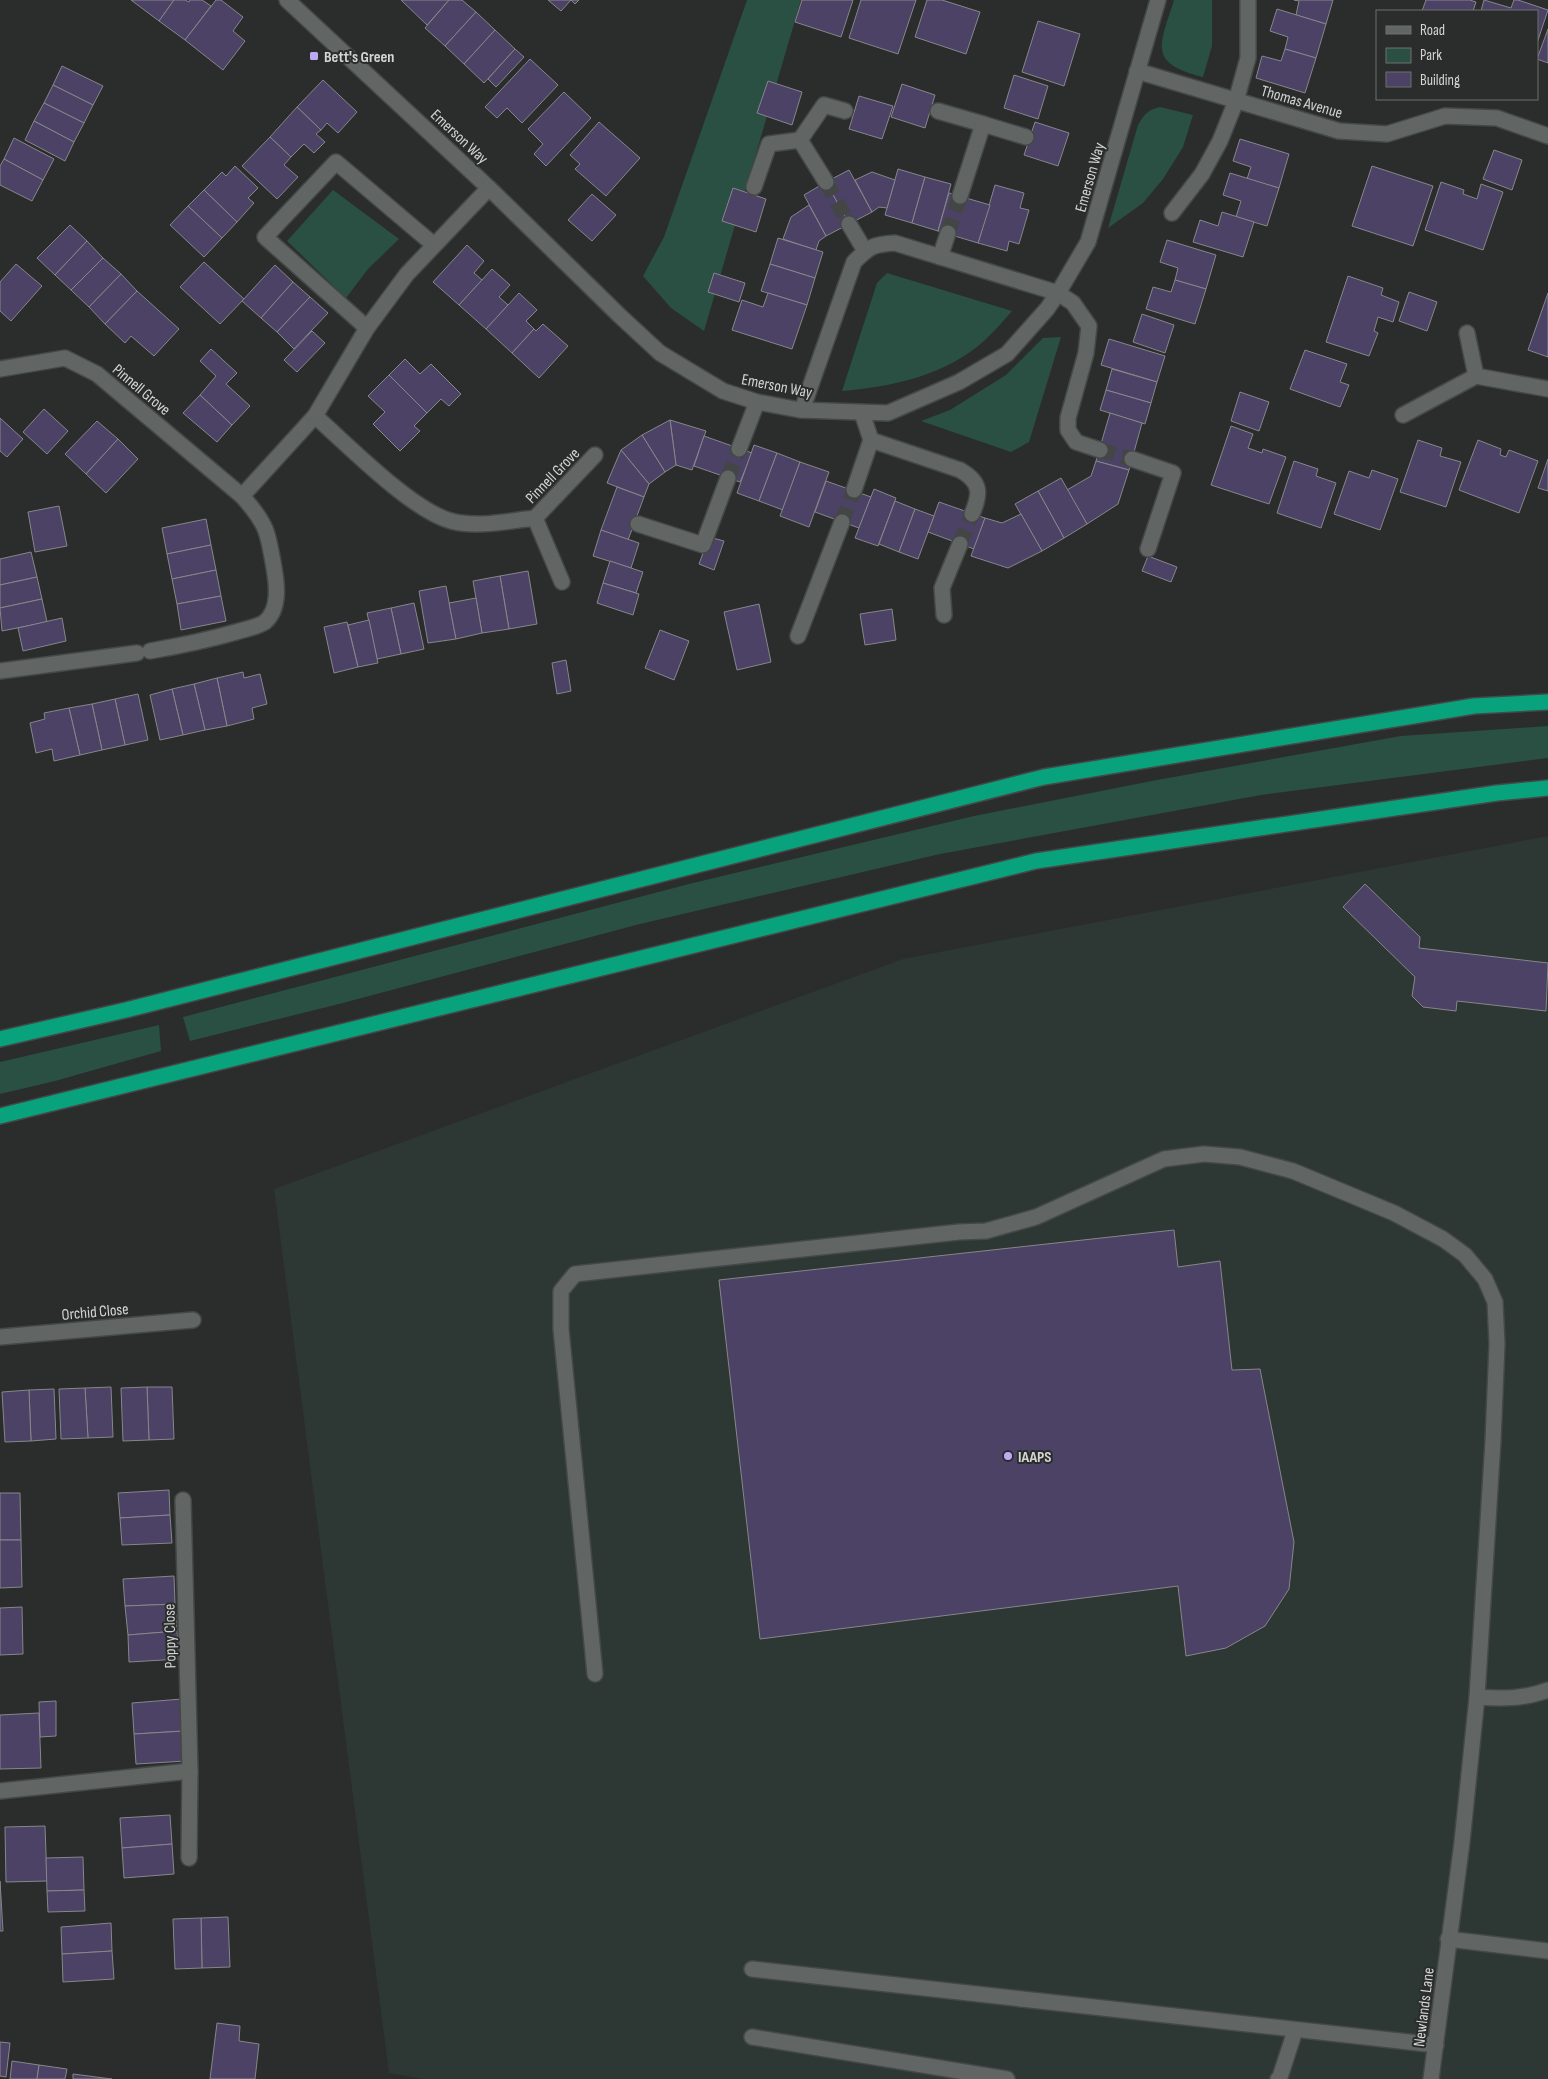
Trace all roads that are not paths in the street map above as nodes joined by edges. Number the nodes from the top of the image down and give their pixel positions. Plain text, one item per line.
1 (287, 0) edge
2 (1158, 0) edge
3 (1248, 0) edge
4 (1136, 71) junction
5 (1236, 101) junction
6 (845, 111) dead end
7 (938, 111) dead end
8 (983, 124) junction
9 (1548, 136) edge
10 (1026, 137) dead end
11 (800, 140) junction
12 (826, 182) tunnel mouth
13 (754, 187) dead end
14 (489, 188) junction
15 (960, 196) tunnel mouth
16 (1172, 213) dead end
17 (849, 224) tunnel mouth
18 (948, 233) tunnel mouth
19 (434, 245) junction
20 (864, 251) junction
21 (940, 257) junction
22 (1058, 293) junction
23 (367, 328) junction
24 (1467, 333) dead end
25 (0, 369) edge
26 (1476, 376) junction
27 (1548, 389) edge
28 (757, 402) junction
29 (802, 410) junction
30 (862, 412) junction
31 (1403, 415) dead end
32 (315, 416) junction
33 (871, 440) junction
34 (739, 449) tunnel mouth
35 (1100, 450) tunnel mouth
36 (595, 455) dead end
37 (1132, 459) tunnel mouth
38 (728, 478) tunnel mouth
39 (854, 490) tunnel mouth
40 (242, 496) junction
41 (972, 514) tunnel mouth
42 (535, 518) junction
43 (842, 522) tunnel mouth
44 (638, 524) dead end
45 (960, 544) tunnel mouth
46 (1148, 550) dead end
47 (562, 582) dead end
48 (944, 615) dead end
49 (798, 636) dead end
50 (0, 671) edge
51 (1548, 702) edge
52 (1548, 788) edge
53 (0, 1039) edge
54 (0, 1116) edge
55 (193, 1320) dead end
56 (0, 1337) edge
57 (183, 1500) dead end
58 (595, 1674) dead end
59 (1548, 1690) edge
60 (1477, 1698) junction
61 (190, 1771) junction
62 (0, 1791) edge
63 (189, 1858) dead end
64 (1448, 1939) junction
65 (1548, 1952) edge
66 (752, 1969) dead end
67 (1295, 2031) junction
68 (752, 2037) dead end
69 (1436, 2045) junction
70 (1007, 2079) edge
71 (1278, 2079) edge
72 (1431, 2079) edge

1 - 14 street, Emerson Way
2 - 4 street, Emerson Way
3 - 5 street
4 - 5 street, Thomas Avenue
4 - 22 street, Emerson Way
5 - 9 street, Thomas Avenue
5 - 16 street
6 - 11 street
7 - 8 street
8 - 10 street
8 - 15 street
11 - 12 street
11 - 13 street
14 - 19 street
14 - 28 street, Emerson Way
17 - 20 street
18 - 21 street
19 - 23 street
19 - 23 street
20 - 21 street
20 - 29 street
21 - 22 street
22 - 30 street, Emerson Way
22 - 35 street
23 - 32 street
24 - 26 street
25 - 40 street, Pinnell Grove
26 - 27 street
26 - 31 street
28 - 29 street, Emerson Way
28 - 34 street
29 - 30 street, Emerson Way
30 - 33 street
32 - 40 street
32 - 42 street, Pinnell Grove
33 - 39 street
33 - 41 street
36 - 42 street, Pinnell Grove
37 - 46 street
38 - 44 street
40 - 50 street, Pinnell Grove
42 - 47 street, Pinnell Grove
43 - 49 street
45 - 48 street
51 - 53 highway
52 - 54 highway
55 - 56 street, Orchid Close
57 - 61 street, Poppy Close
58 - 60 street, Newlands Lane
59 - 60 street
60 - 64 street, Newlands Lane
61 - 62 street
61 - 63 street, Poppy Close
64 - 65 street
64 - 69 street, Newlands Lane
66 - 67 street
67 - 69 street
67 - 71 street
68 - 70 street
69 - 72 street, Newlands Lane

